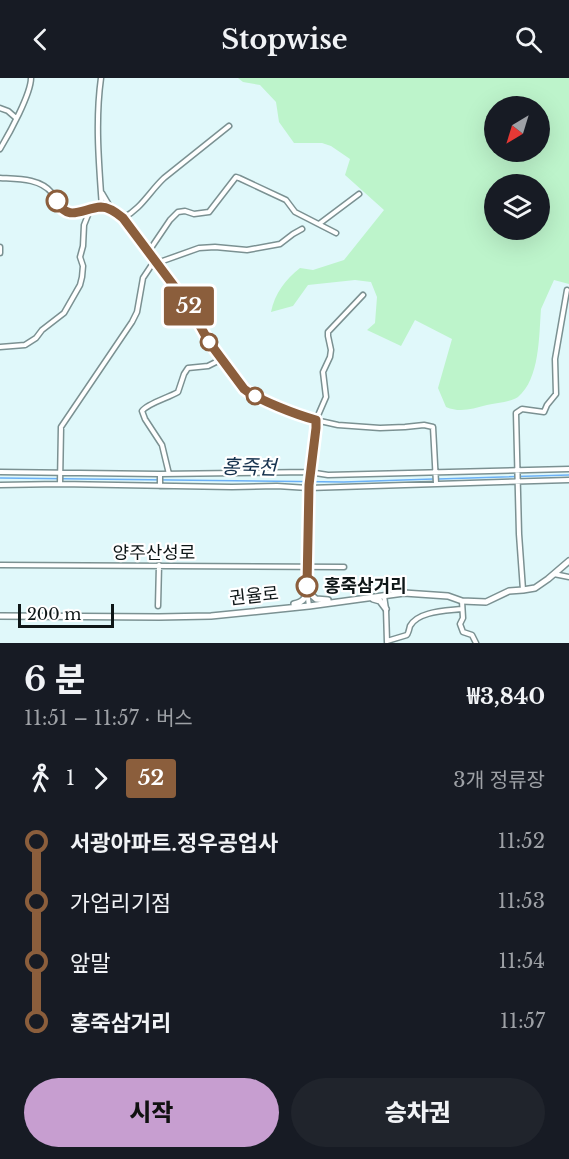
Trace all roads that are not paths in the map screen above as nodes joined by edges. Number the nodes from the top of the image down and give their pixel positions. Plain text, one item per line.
1 (31, 78) edge
2 (101, 78) edge
3 (0, 108) edge
4 (16, 118) junction
5 (230, 126) dead end
6 (0, 149) edge
7 (0, 178) edge
8 (99, 189) junction
9 (359, 194) dead end
10 (102, 207) junction
11 (93, 209) junction
12 (112, 211) junction
13 (123, 218) junction
14 (319, 224) junction
15 (302, 229) dead end
16 (336, 233) dead end
17 (0, 247) edge
18 (149, 251) junction
19 (0, 253) edge
20 (156, 261) junction
21 (567, 290) dead end
22 (363, 295) dead end
23 (0, 347) edge
24 (222, 359) junction
25 (316, 420) junction
26 (569, 469) edge
27 (518, 470) junction
28 (0, 472) edge
29 (60, 472) junction
30 (309, 472) junction
31 (435, 472) junction
32 (160, 474) junction
33 (169, 474) junction
34 (569, 480) edge
35 (519, 482) junction
36 (436, 483) junction
37 (60, 484) junction
38 (0, 485) edge
39 (160, 486) junction
40 (309, 486) junction
41 (569, 561) edge
42 (0, 565) edge
43 (159, 566) junction
44 (307, 567) junction
45 (344, 567) dead end
46 (554, 574) junction
47 (569, 577) edge
48 (523, 590) junction
49 (307, 591) junction
50 (391, 594) junction
51 (384, 595) junction
52 (368, 598) junction
53 (462, 601) junction
54 (338, 602) junction
55 (158, 606) dead end
56 (309, 606) junction
57 (283, 608) junction
58 (386, 609) junction
59 (462, 609) junction
60 (0, 616) edge
61 (387, 642) edge
62 (476, 643) edge

1 - 4 street
2 - 8 street
3 - 4 street
4 - 6 street
5 - 13 street
7 - 11 street
8 - 10 street
8 - 11 street
8 - 12 street
9 - 14 street
10 - 11 street
10 - 12 street
11 - 23 street
12 - 13 street
13 - 18 street
14 - 16 street
14 - 18 street
15 - 20 street
17 - 19 street
18 - 20 street
20 - 24 street
20 - 29 street
21 - 27 street
22 - 25 street
24 - 25 street
24 - 33 street
25 - 30 street
25 - 31 street
26 - 27 street
27 - 31 street
27 - 35 street
28 - 29 street
29 - 32 street
29 - 37 street
30 - 31 street
30 - 33 street
30 - 40 street
31 - 36 street
32 - 33 street
32 - 39 street
34 - 35 street
35 - 36 street
35 - 48 street
36 - 40 street
37 - 38 street
37 - 39 street
39 - 40 street
40 - 44 street
41 - 46 main road, 권율로
42 - 43 street, 양주산성로
43 - 44 street, 양주산성로
43 - 55 street
44 - 45 street, 양주산성로
44 - 49 street
46 - 47 street
46 - 48 main road, 권율로
48 - 53 main road, 권율로
49 - 54 main road
49 - 56 street
49 - 57 main road
50 - 51 main road, 권율로
50 - 53 main road, 권율로
50 - 58 main road
51 - 52 main road, 권율로
51 - 58 street
52 - 54 main road, 권율로
52 - 58 main road
53 - 59 street
54 - 56 main road, 권율로
56 - 57 main road, 권율로
57 - 60 main road, 권율로
58 - 61 street
59 - 61 street
59 - 62 street

